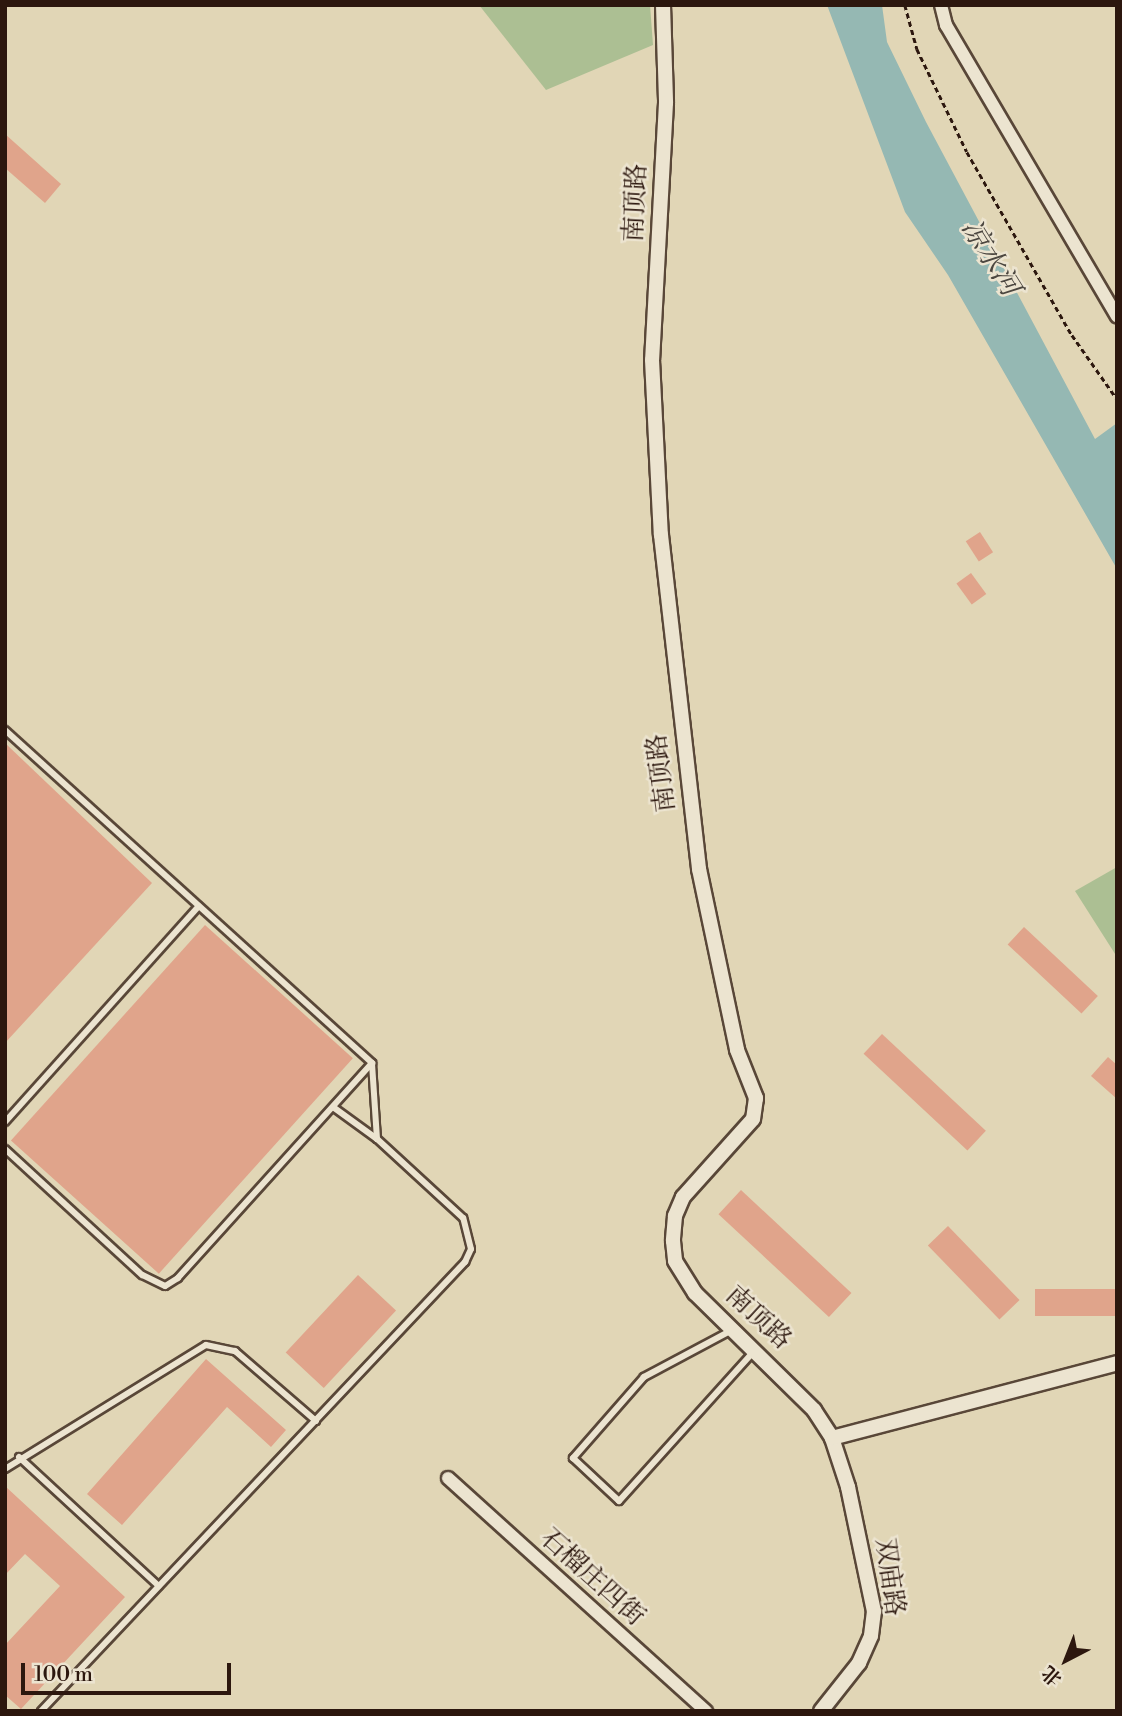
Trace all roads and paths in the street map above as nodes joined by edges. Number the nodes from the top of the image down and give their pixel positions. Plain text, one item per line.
1 (663, 5) edge
2 (905, 5) edge
3 (941, 5) edge
4 (1117, 317) edge
5 (1117, 399) edge
6 (5, 730) edge
7 (199, 906) junction
8 (372, 1063) junction
9 (333, 1107) junction
10 (5, 1122) edge
11 (377, 1139) junction
12 (5, 1149) edge
13 (734, 1329) junction
14 (755, 1349) junction
15 (1117, 1363) edge
16 (316, 1421) junction
17 (832, 1438) junction
18 (19, 1457) junction
19 (5, 1469) edge
20 (448, 1478) dead end
21 (159, 1586) junction
22 (41, 1711) edge
23 (706, 1711) edge
24 (821, 1711) edge

1 - 13 street, 南顶路
2 - 5 path
3 - 4 street
6 - 7 lane
7 - 8 lane
7 - 10 lane
8 - 9 lane
8 - 11 lane
9 - 11 lane
9 - 12 lane
11 - 16 lane
13 - 14 street, 南顶路
13 - 14 lane
14 - 17 street, 南顶路
15 - 17 street
16 - 18 lane
16 - 21 lane
17 - 24 street, 双庙路
18 - 19 lane
18 - 21 lane
20 - 23 street, 石榴庄四街
21 - 22 lane

